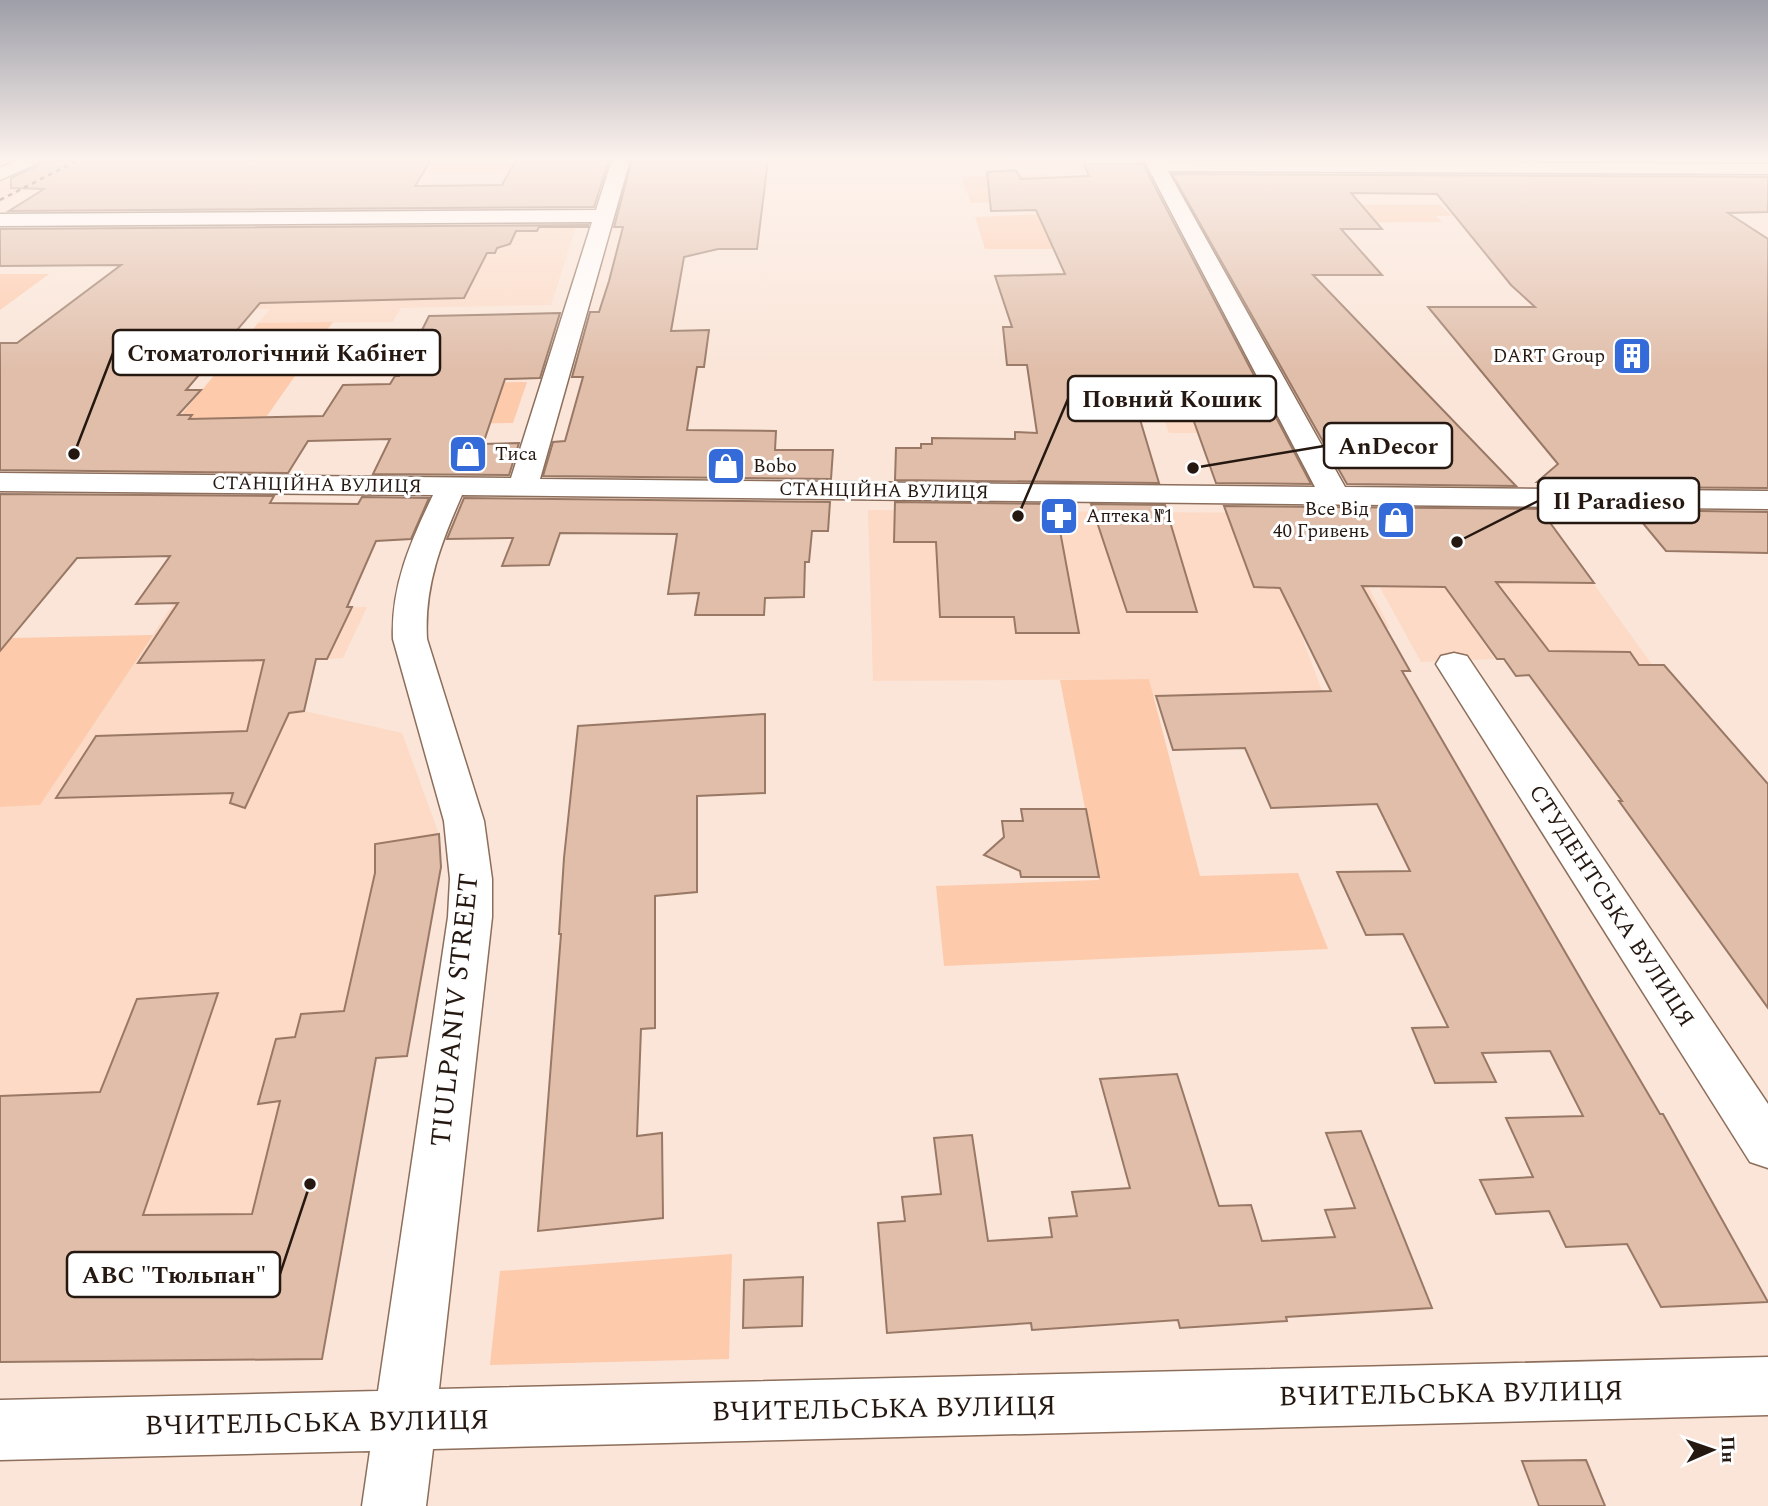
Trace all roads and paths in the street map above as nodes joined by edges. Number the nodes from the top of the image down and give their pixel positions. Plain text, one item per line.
1 (599, 230) edge
2 (1191, 230) edge
3 (0, 482) edge
4 (452, 486) junction
5 (523, 487) junction
6 (1335, 496) junction
7 (1768, 500) edge
8 (1454, 664) dead end
9 (1768, 1147) edge
10 (1768, 1386) edge
11 (407, 1421) junction
12 (0, 1430) edge
13 (394, 1506) edge

1 - 5 street
2 - 6 street
3 - 4 street, СТАНЦІЙНА ВУЛИЦЯ
4 - 5 street, СТАНЦІЙНА ВУЛИЦЯ
4 - 11 street, TIULPANIV STREET
5 - 6 street, СТАНЦІЙНА ВУЛИЦЯ
6 - 7 street, СТАНЦІЙНА ВУЛИЦЯ
8 - 9 street, СТУДЕНТСЬКА ВУЛИЦЯ
10 - 11 street, ВЧИТЕЛЬСЬКА ВУЛИЦЯ
11 - 12 street, ВЧИТЕЛЬСЬКА ВУЛИЦЯ
11 - 13 street, TIULPANIV STREET

